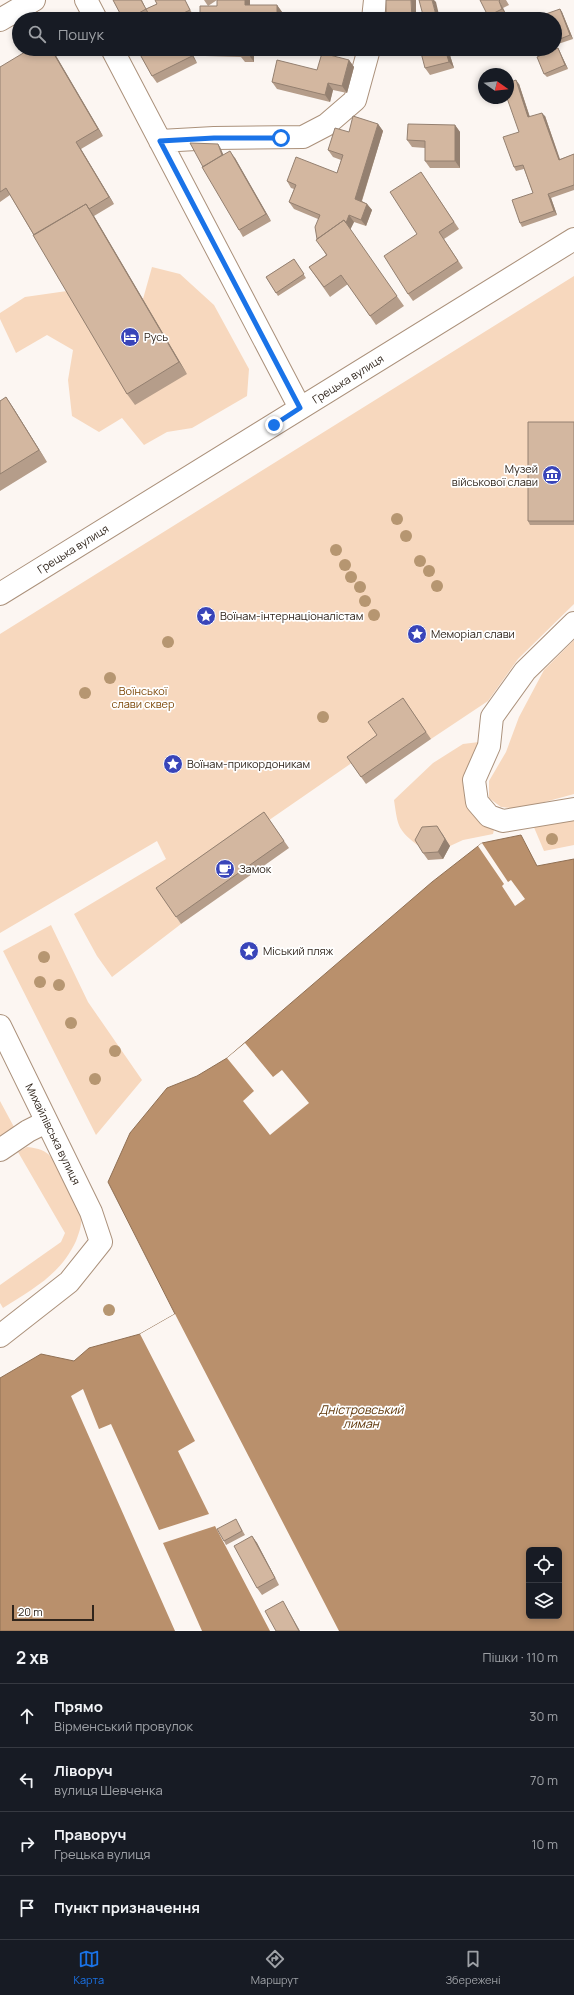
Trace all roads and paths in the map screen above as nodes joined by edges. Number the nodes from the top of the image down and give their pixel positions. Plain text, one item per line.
1 (34, 0) edge
2 (86, 0) edge
3 (375, 0) edge
4 (14, 12) edge
5 (92, 12) edge
6 (374, 12) edge
7 (12, 13) edge
8 (0, 20) edge
9 (116, 56) edge
10 (367, 56) edge
11 (160, 141) junction
12 (574, 239) edge
13 (300, 408) junction
14 (0, 594) edge
15 (574, 623) edge
16 (574, 809) edge
17 (0, 1026) edge
18 (46, 1122) junction
19 (0, 1150) edge
20 (0, 1336) edge

1 - 4 street
2 - 5 street
3 - 6 street
7 - 8 street
9 - 11 street
10 - 11 street
11 - 13 street
12 - 13 street, Грецька вулиця
13 - 14 street, Грецька вулиця
15 - 16 street
17 - 18 street, Михайлівська вулиця
18 - 19 street
18 - 20 street, Михайлівська вулиця

